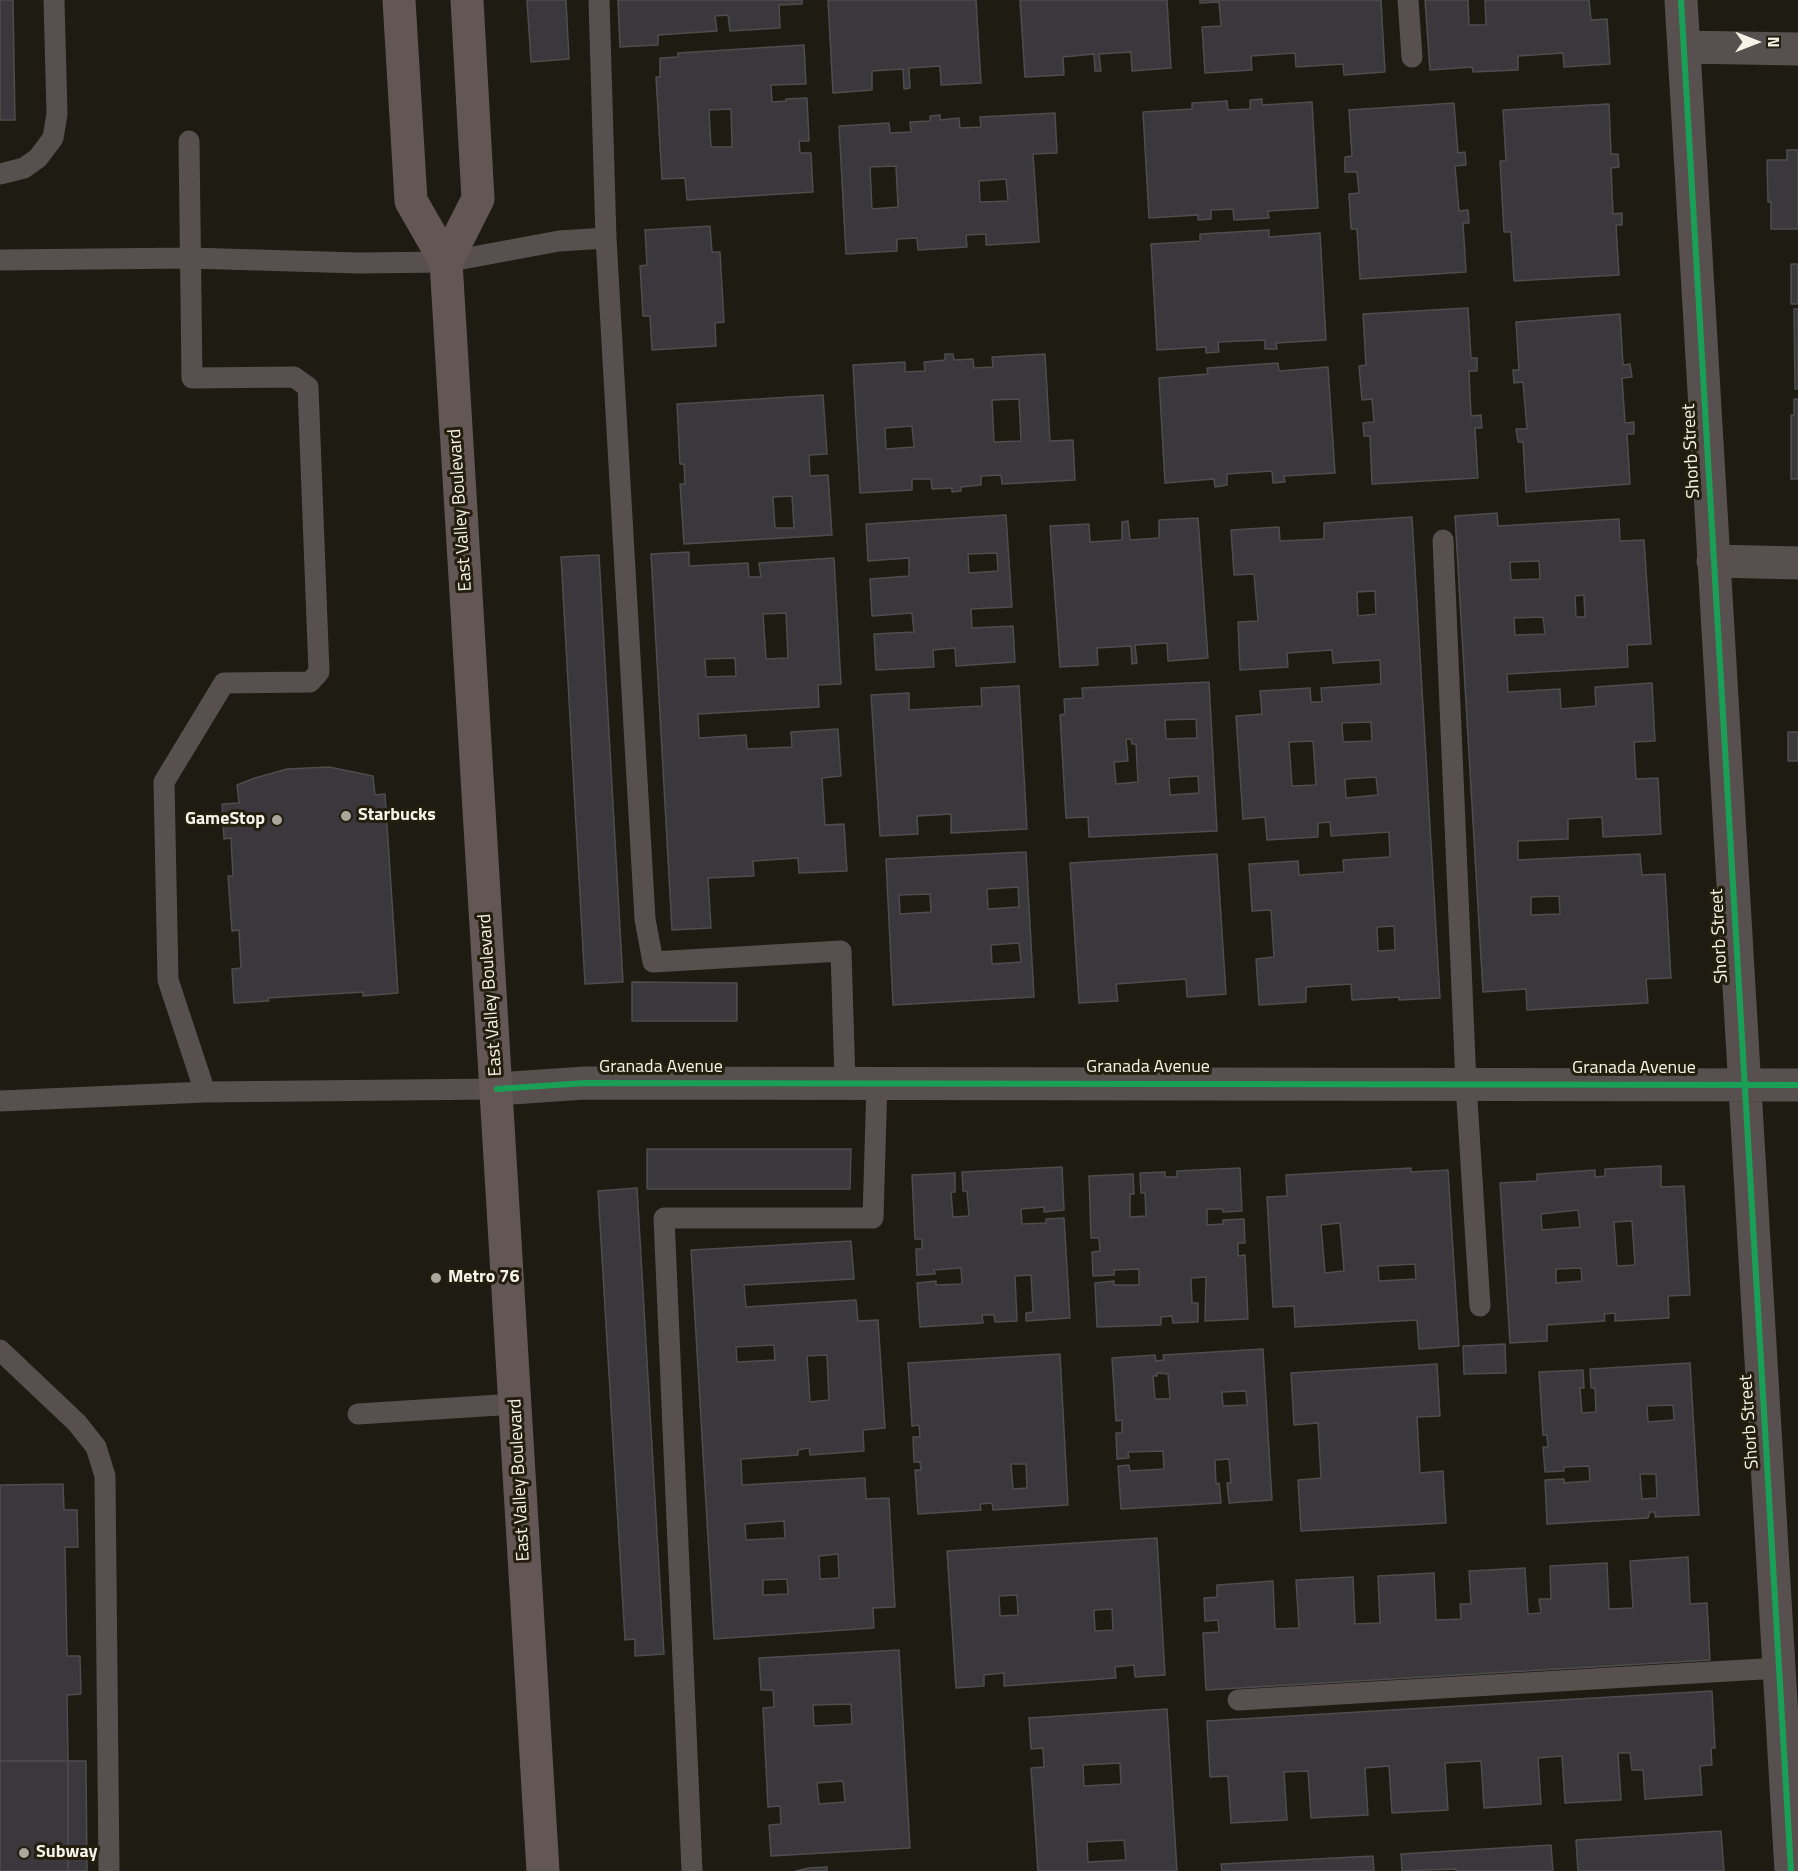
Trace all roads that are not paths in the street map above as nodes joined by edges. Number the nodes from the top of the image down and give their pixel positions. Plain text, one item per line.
1 (54, 0) edge
2 (399, 0) edge
3 (467, 0) edge
4 (599, 0) edge
5 (1408, 0) edge
6 (1681, 0) edge
7 (1683, 46) junction
8 (1798, 49) edge
9 (1412, 57) dead end
10 (189, 141) dead end
11 (0, 174) edge
12 (606, 238) junction
13 (190, 258) junction
14 (0, 260) edge
15 (446, 262) junction
16 (1443, 540) dead end
17 (1713, 561) junction
18 (1798, 563) edge
19 (861, 1082) junction
20 (1466, 1084) junction
21 (1744, 1084) junction
22 (1798, 1085) edge
23 (497, 1089) junction
24 (205, 1092) junction
25 (0, 1101) edge
26 (1480, 1306) dead end
27 (0, 1350) edge
28 (515, 1404) junction
29 (358, 1414) dead end
30 (1787, 1605) edge
31 (1779, 1668) junction
32 (1238, 1700) dead end
33 (109, 1871) edge
34 (543, 1871) edge
35 (692, 1871) edge
36 (1791, 1871) edge

1 - 11 lane
2 - 15 main road, East Valley Boulevard
3 - 15 main road
4 - 12 lane
5 - 9 lane
6 - 7 street, Shorb Street
7 - 8 street
7 - 17 street, Shorb Street
10 - 13 lane
12 - 15 lane
12 - 19 lane
13 - 14 lane
13 - 15 lane
13 - 24 lane
15 - 23 main road, East Valley Boulevard
16 - 20 lane
17 - 18 street
17 - 21 street, Shorb Street
19 - 20 street, Granada Avenue
19 - 23 street, Granada Avenue
19 - 35 lane
20 - 21 street, Granada Avenue
20 - 26 lane
21 - 22 street, Granada Avenue
21 - 30 street, Shorb Street
23 - 24 lane
23 - 28 main road, East Valley Boulevard
24 - 25 lane
27 - 33 lane
28 - 29 lane
28 - 34 main road, East Valley Boulevard
30 - 31 street, Shorb Street
31 - 32 lane
31 - 36 street, Shorb Street

